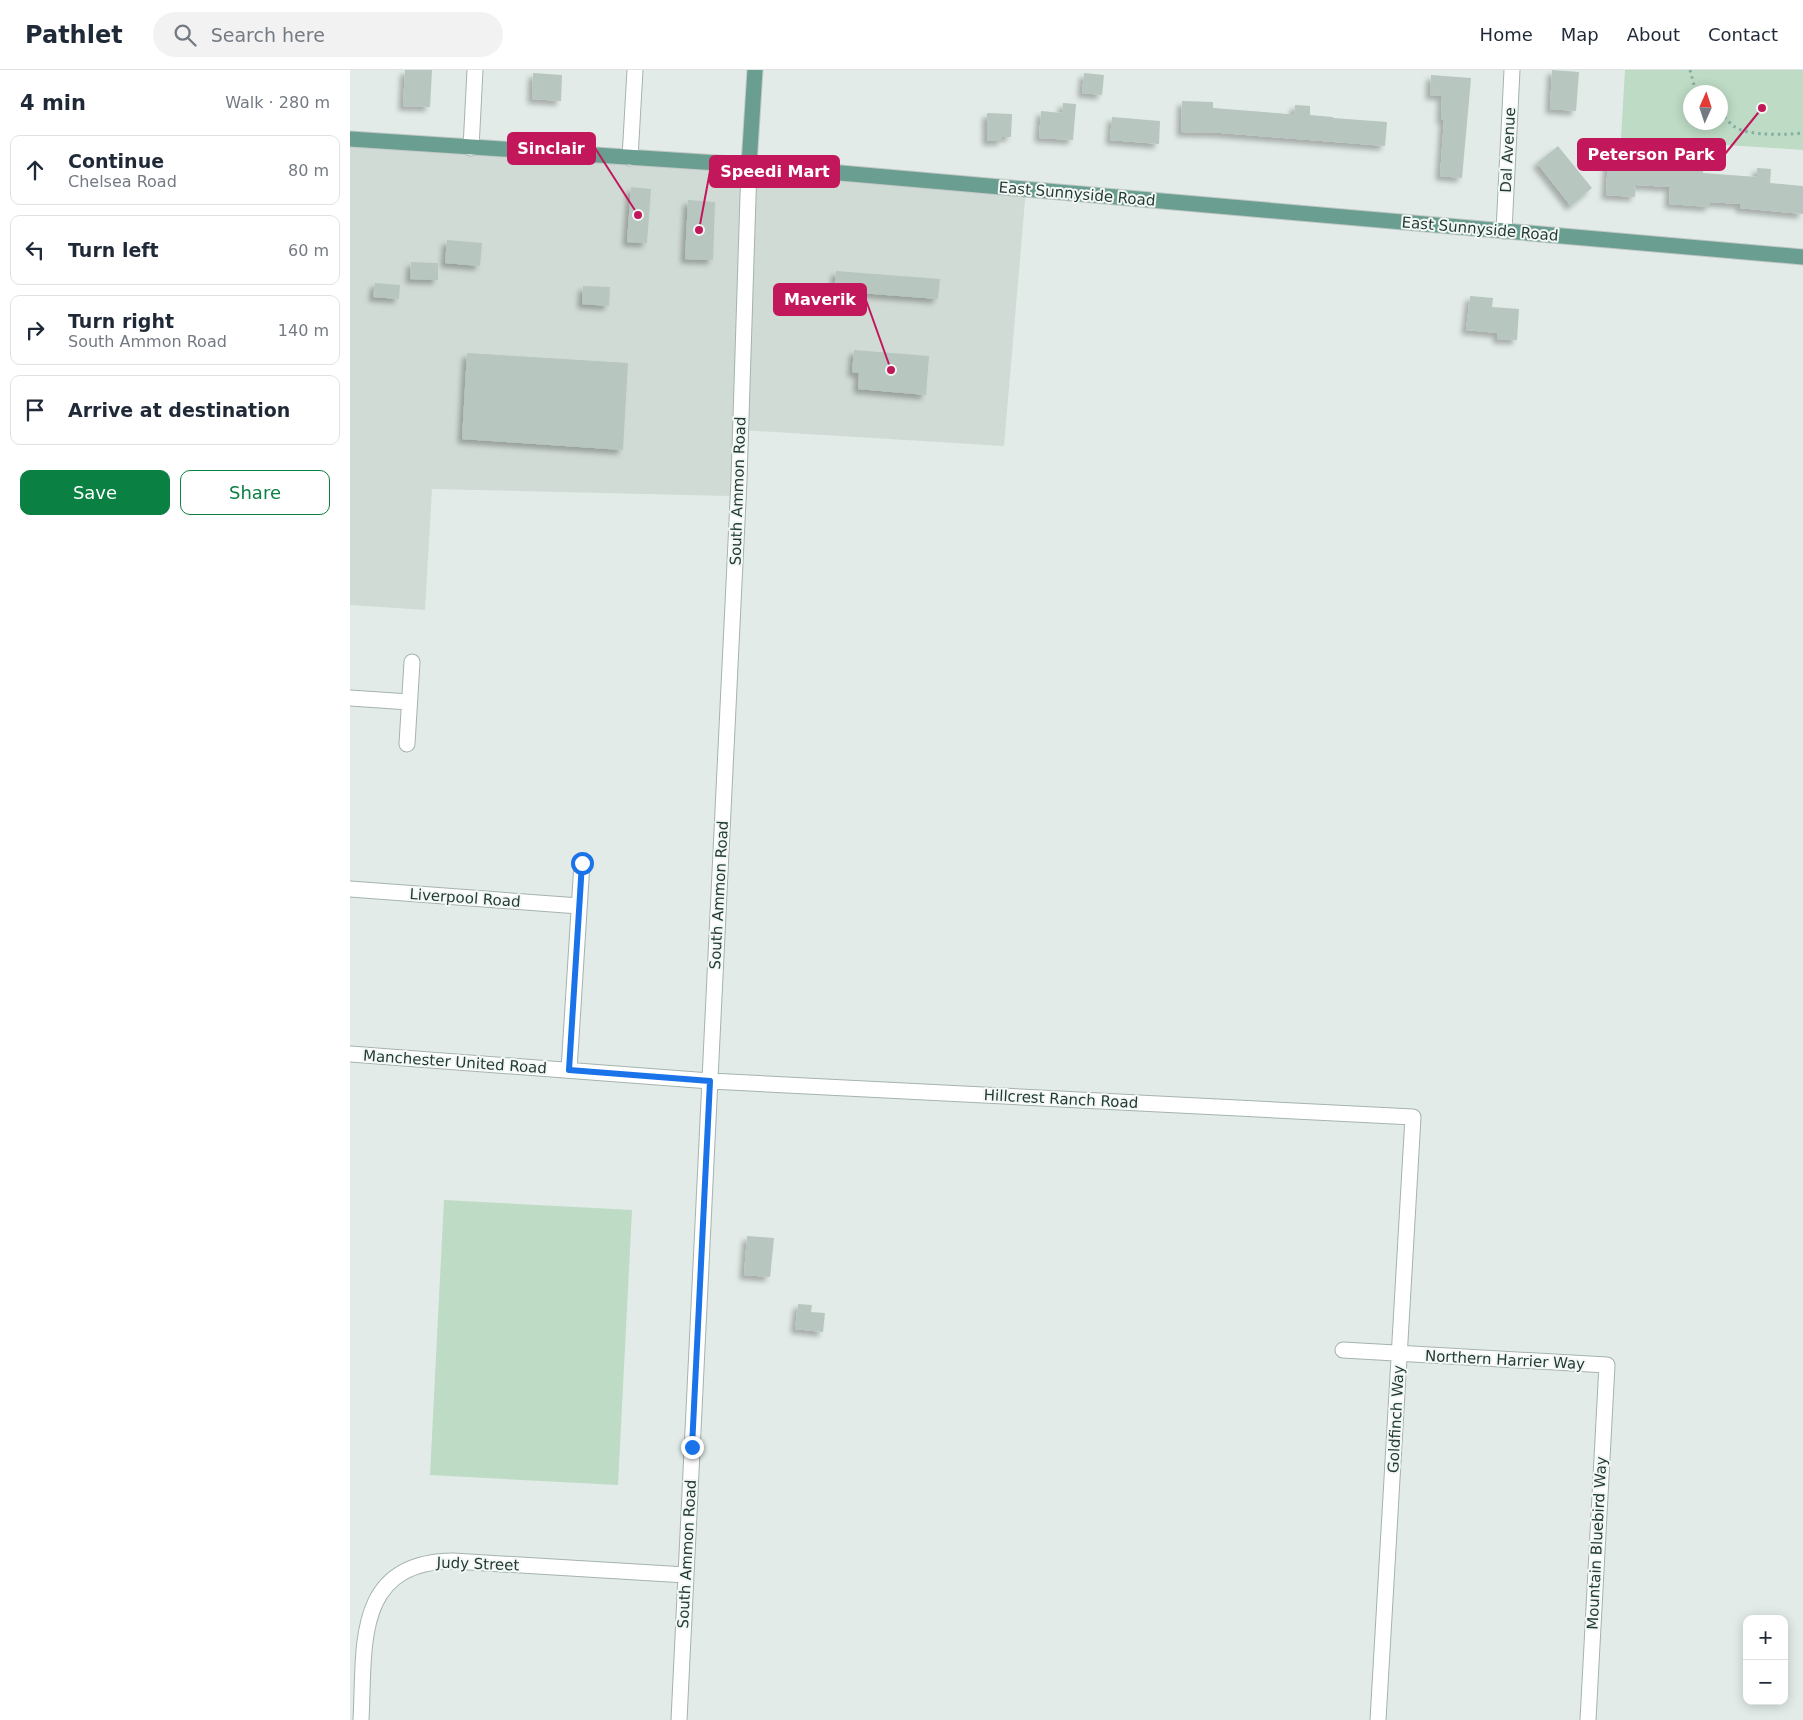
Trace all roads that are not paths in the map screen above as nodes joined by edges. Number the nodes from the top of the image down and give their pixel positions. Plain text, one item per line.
1 (475, 70) edge
2 (635, 70) edge
3 (755, 70) edge
4 (1512, 70) edge
5 (350, 139) edge
6 (471, 148) junction
7 (630, 158) junction
8 (749, 165) junction
9 (1504, 231) junction
10 (1803, 257) edge
11 (412, 662) dead end
12 (350, 698) edge
13 (409, 702) junction
14 (407, 744) dead end
15 (582, 863) dead end
16 (350, 890) edge
17 (579, 906) junction
18 (350, 1054) edge
19 (569, 1070) junction
20 (710, 1081) junction
21 (1413, 1117) joint
22 (1344, 1350) dead end
23 (1399, 1354) junction
24 (1607, 1365) joint
25 (686, 1575) junction
26 (361, 1720) edge
27 (679, 1720) edge
28 (1378, 1720) edge
29 (1588, 1720) edge

1 - 6 street
2 - 7 street
3 - 8 main road, South Ammon Road
4 - 9 street, Dal Avenue
5 - 6 main road, East Sunnyside Road
6 - 7 main road, East Sunnyside Road
7 - 8 main road, East Sunnyside Road
8 - 9 main road, East Sunnyside Road
8 - 20 street, South Ammon Road
9 - 10 main road, East Sunnyside Road
11 - 13 street
12 - 13 street
13 - 14 street
15 - 17 street
16 - 17 street, Liverpool Road
17 - 19 street
18 - 19 street, Manchester United Road
19 - 20 street, Manchester United Road
20 - 21 street, Hillcrest Ranch Road
20 - 25 street, South Ammon Road
21 - 23 street, Goldfinch Way
22 - 23 street, Northern Harrier Way
23 - 24 street, Northern Harrier Way
23 - 28 street, Goldfinch Way
24 - 29 street, Mountain Bluebird Way
25 - 26 street, Judy Street
25 - 27 street, South Ammon Road

